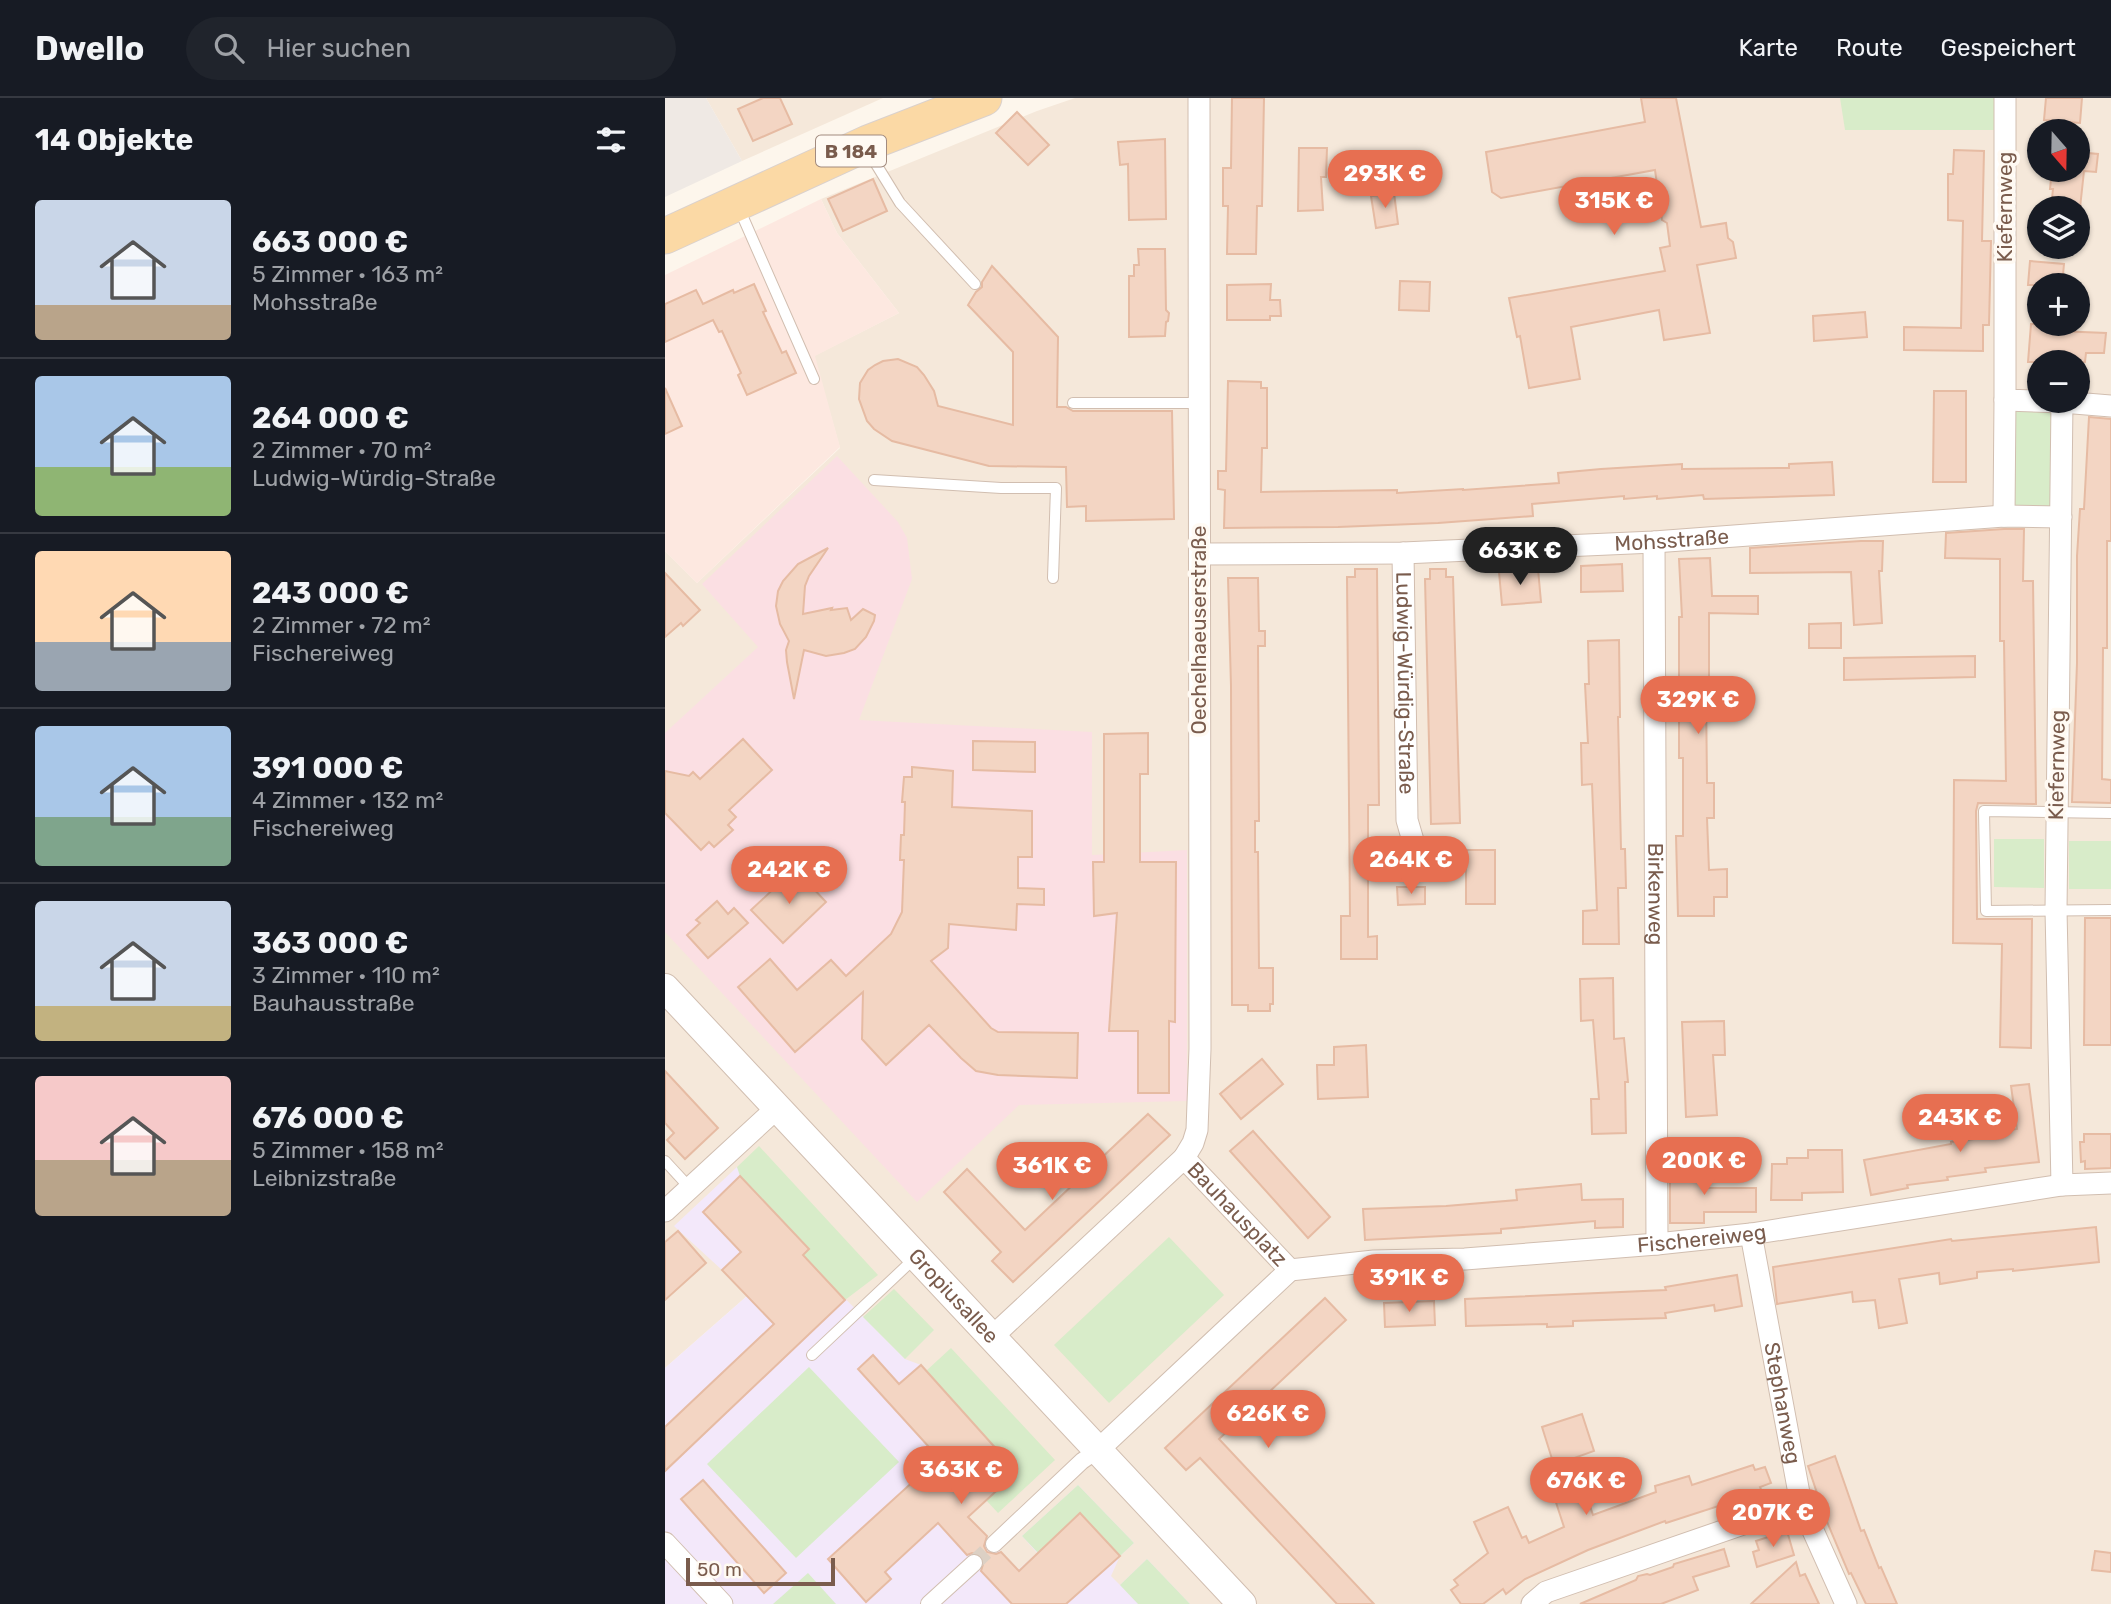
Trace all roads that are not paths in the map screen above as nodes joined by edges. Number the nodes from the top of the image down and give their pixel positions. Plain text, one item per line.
1 (984, 98) edge
2 (1199, 98) edge
3 (2005, 98) edge
4 (868, 144) junction
5 (737, 204) junction
6 (665, 236) edge
7 (975, 284) dead end
8 (814, 379) dead end
9 (2005, 400) junction
10 (2027, 401) edge
11 (1199, 402) junction
12 (1073, 403) dead end
13 (2090, 404) edge
14 (2111, 406) edge
15 (2062, 413) edge
16 (874, 480) dead end
17 (2004, 516) junction
18 (2061, 517) junction
19 (1654, 542) junction
20 (1403, 553) junction
21 (1200, 554) junction
22 (1053, 578) dead end
23 (2056, 811) junction
24 (2111, 813) edge
25 (1416, 850) dead end
26 (2056, 910) junction
27 (2111, 910) edge
28 (665, 988) edge
29 (778, 1107) junction
30 (1184, 1158) junction
31 (665, 1161) edge
32 (2111, 1183) edge
33 (2062, 1185) junction
34 (689, 1188) junction
35 (665, 1210) edge
36 (1751, 1234) junction
37 (1657, 1244) junction
38 (917, 1256) junction
39 (1290, 1270) junction
40 (992, 1337) junction
41 (812, 1355) dead end
42 (1098, 1450) junction
43 (1801, 1504) junction
44 (665, 1543) edge
45 (994, 1544) tunnel mouth
46 (974, 1563) tunnel mouth
47 (722, 1604) edge
48 (929, 1604) edge
49 (1242, 1604) edge
50 (1532, 1604) edge
51 (1846, 1604) edge

1 - 4 main road, B 184
2 - 11 street, Oechelhaeuserstraße
3 - 9 street, Kiefernweg
4 - 5 main road, B 184
4 - 7 lane
5 - 6 main road, B 184
5 - 8 lane
9 - 10 street
9 - 17 street, Kiefernweg
11 - 12 lane
11 - 21 street, Oechelhaeuserstraße
13 - 14 street
15 - 18 street, Kiefernweg
16 - 22 lane
17 - 18 street, Mohsstraße
17 - 19 street, Mohsstraße
18 - 23 street, Kiefernweg
19 - 20 street, Mohsstraße
19 - 37 street, Birkenweg
20 - 21 street, Mohsstraße
20 - 25 street, Ludwig-Würdig-Straße
21 - 30 street, Oechelhaeuserstraße
23 - 24 lane
23 - 26 street, Kiefernweg
23 - 26 lane
26 - 27 lane
26 - 33 street, Kiefernweg
28 - 29 street, Gropiusallee
29 - 34 street
29 - 38 street, Gropiusallee
30 - 39 street, Bauhausplatz
30 - 40 street, Bauhausplatz
31 - 34 lane
32 - 33 street, Fischereiweg
33 - 36 street, Fischereiweg
34 - 35 street
36 - 37 street, Fischereiweg
36 - 43 street, Stephanweg
37 - 39 street, Fischereiweg
38 - 40 street, Gropiusallee
38 - 41 lane
39 - 42 street, Bauhausplatz
40 - 42 street, Gropiusallee
42 - 45 street
42 - 49 street, Gropiusallee
43 - 50 street
43 - 51 street, Stephanweg
44 - 47 street
46 - 48 street

